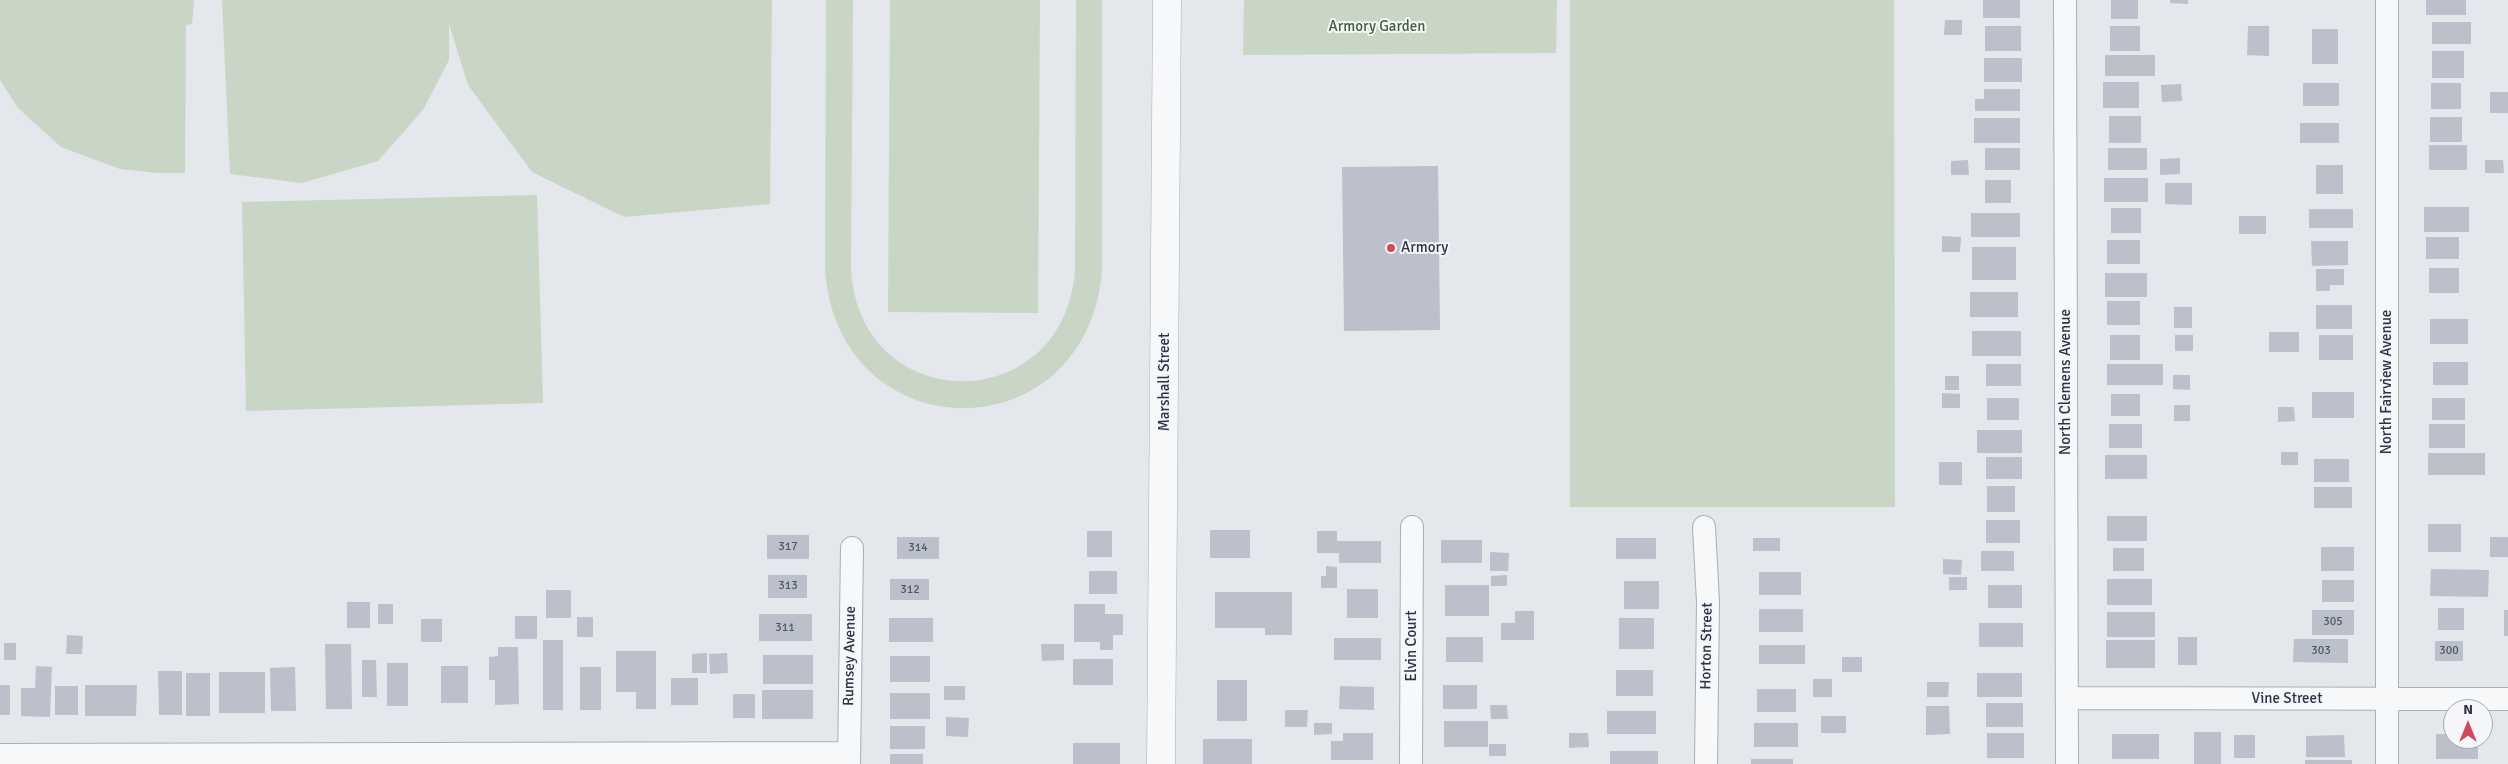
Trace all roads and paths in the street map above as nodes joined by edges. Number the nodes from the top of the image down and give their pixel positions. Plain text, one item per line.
1 (1167, 0) edge
2 (2065, 0) edge
3 (2387, 0) edge
4 (1412, 527) dead end
5 (1704, 528) dead end
6 (852, 548) dead end
7 (2067, 698) junction
8 (2508, 699) edge
9 (2387, 700) junction
10 (0, 755) edge
11 (398, 759) edge
12 (849, 759) edge
13 (1161, 764) edge
14 (1411, 764) edge
15 (1706, 764) edge
16 (2067, 764) edge
17 (2388, 764) edge

1 - 13 street, Marshall Street
2 - 7 street, North Clemens Avenue
3 - 9 street, North Fairview Avenue
4 - 14 street, Elvin Court
5 - 15 street, Horton Street
6 - 12 street, Rumsey Avenue
7 - 9 street, Vine Street
7 - 16 street, North Clemens Avenue
8 - 9 street, Vine Street
9 - 17 street, North Fairview Avenue
10 - 11 street
11 - 12 street

